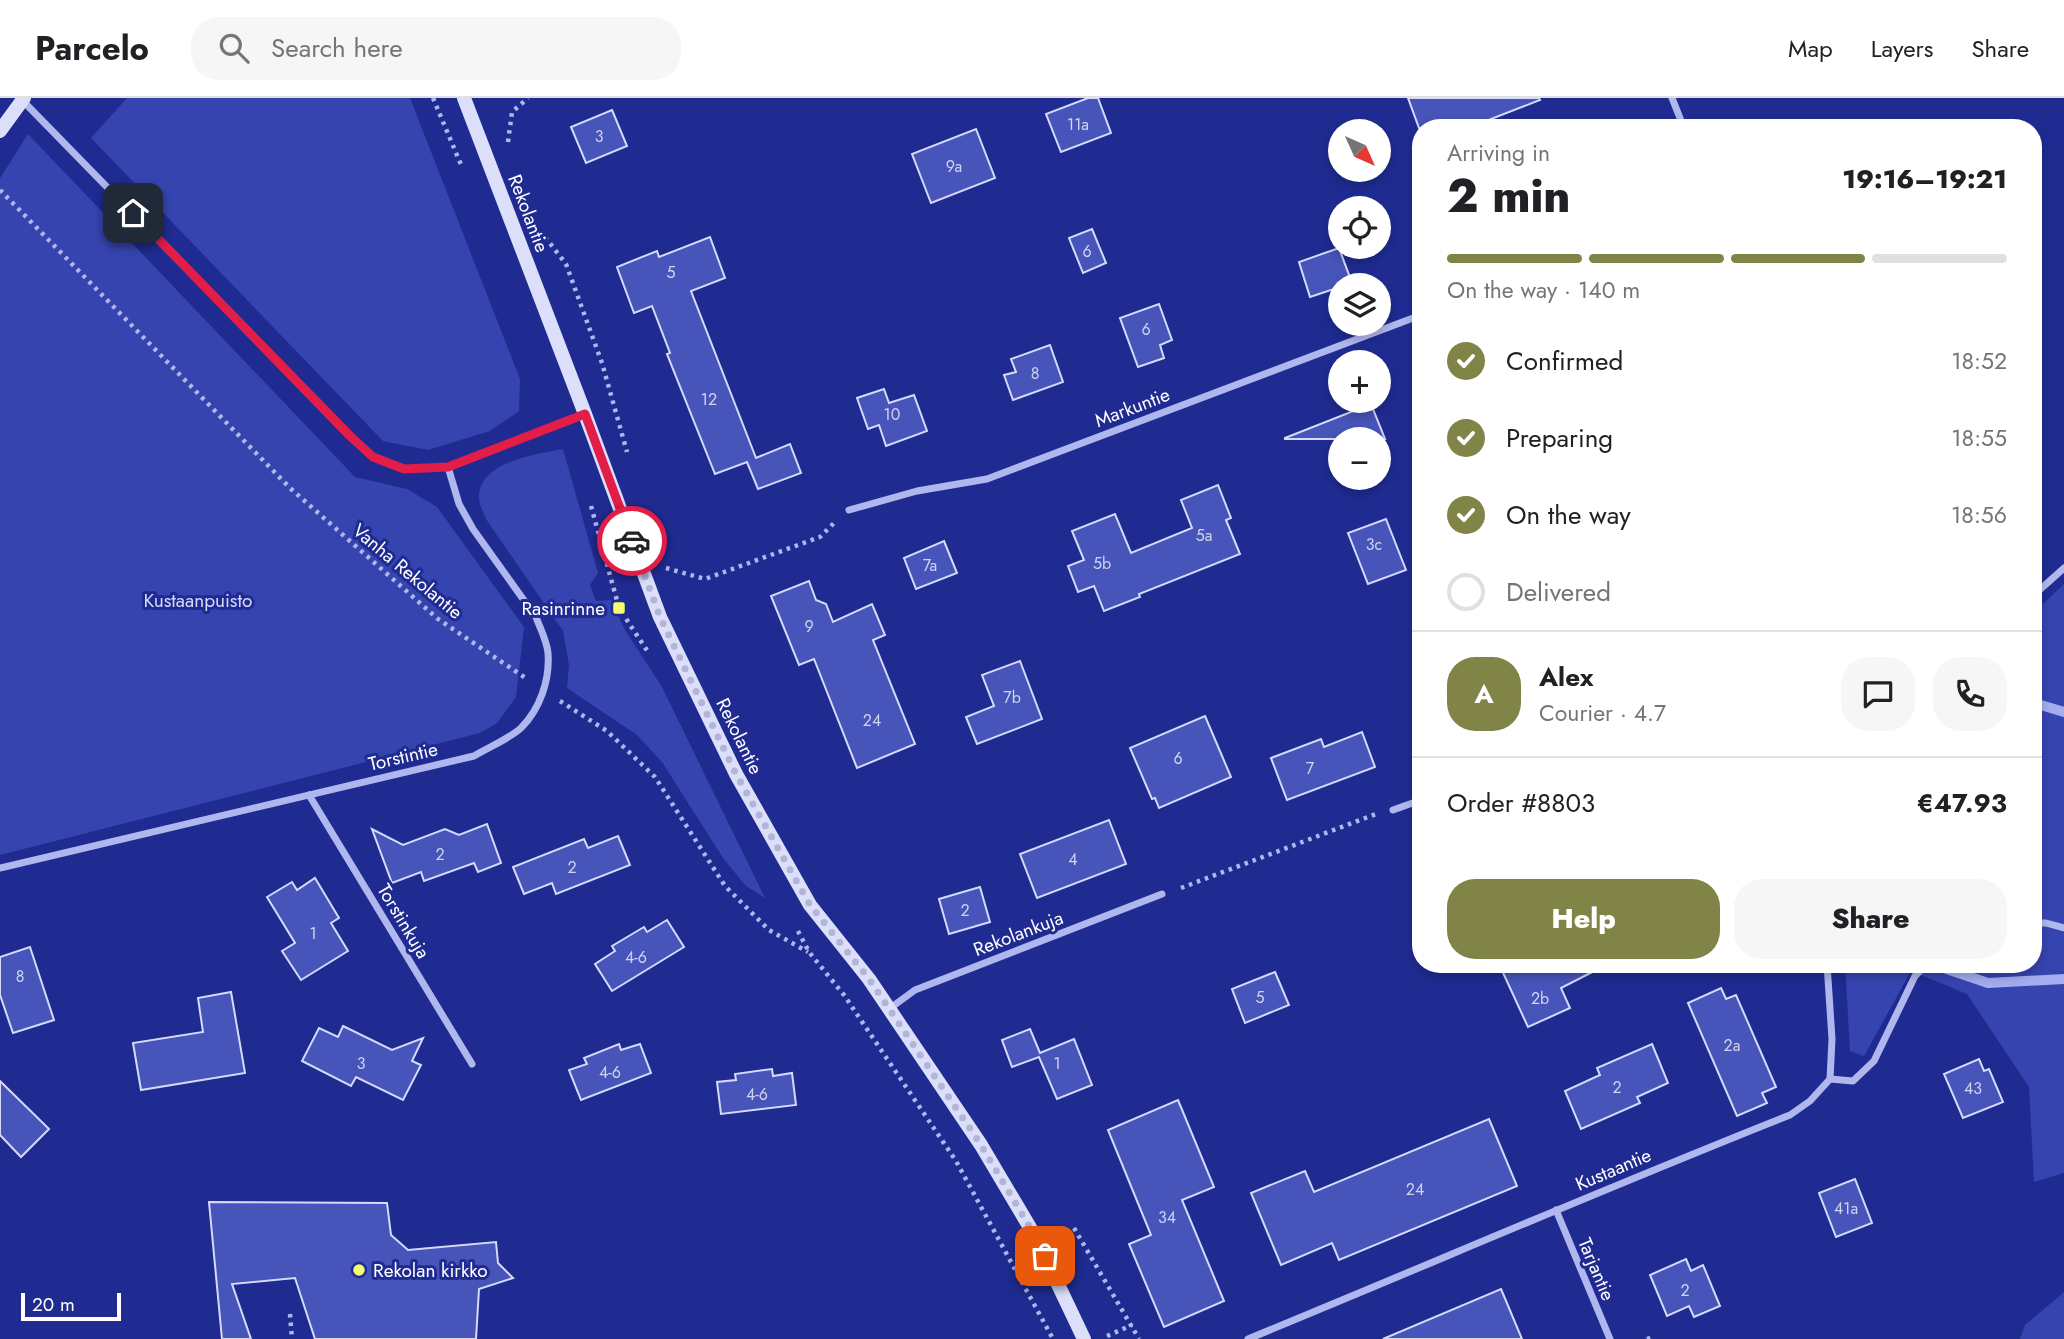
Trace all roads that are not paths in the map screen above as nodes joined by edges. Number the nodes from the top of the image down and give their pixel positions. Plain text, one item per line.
1 (22, 98) edge
2 (464, 98) edge
3 (1672, 98) edge
4 (1680, 119) edge
5 (0, 131) edge
6 (1412, 318) edge
7 (585, 414) junction
8 (448, 467) junction
9 (849, 510) road end
10 (2064, 568) edge
11 (2042, 588) edge
12 (309, 795) junction
13 (1412, 803) edge
14 (1393, 810) road end
15 (0, 868) edge
16 (1162, 894) road end
17 (2042, 923) edge
18 (2064, 928) edge
19 (1828, 973) edge
20 (1918, 973) edge
21 (890, 1009) junction
22 (472, 1064) dead end
23 (1829, 1079) junction
24 (1556, 1210) junction
25 (1084, 1339) edge
26 (1248, 1339) edge
27 (1609, 1339) edge

1 - 5 main road, bridge
1 - 8 street
2 - 7 main road, Rekolantie
3 - 4 street
6 - 9 street, Markuntie
7 - 8 street
7 - 21 main road, Rekolantie
8 - 12 street, Torstintie
10 - 11 street
12 - 15 street, Torstintie
12 - 22 street, Torstinkuja
13 - 14 street
16 - 21 street, Rekolankuja
17 - 18 street
19 - 23 street
20 - 23 street
21 - 25 main road, Rekolantie
23 - 24 street, Kustaantie
24 - 26 street, Kustaantie
24 - 27 street, Tarjantie

